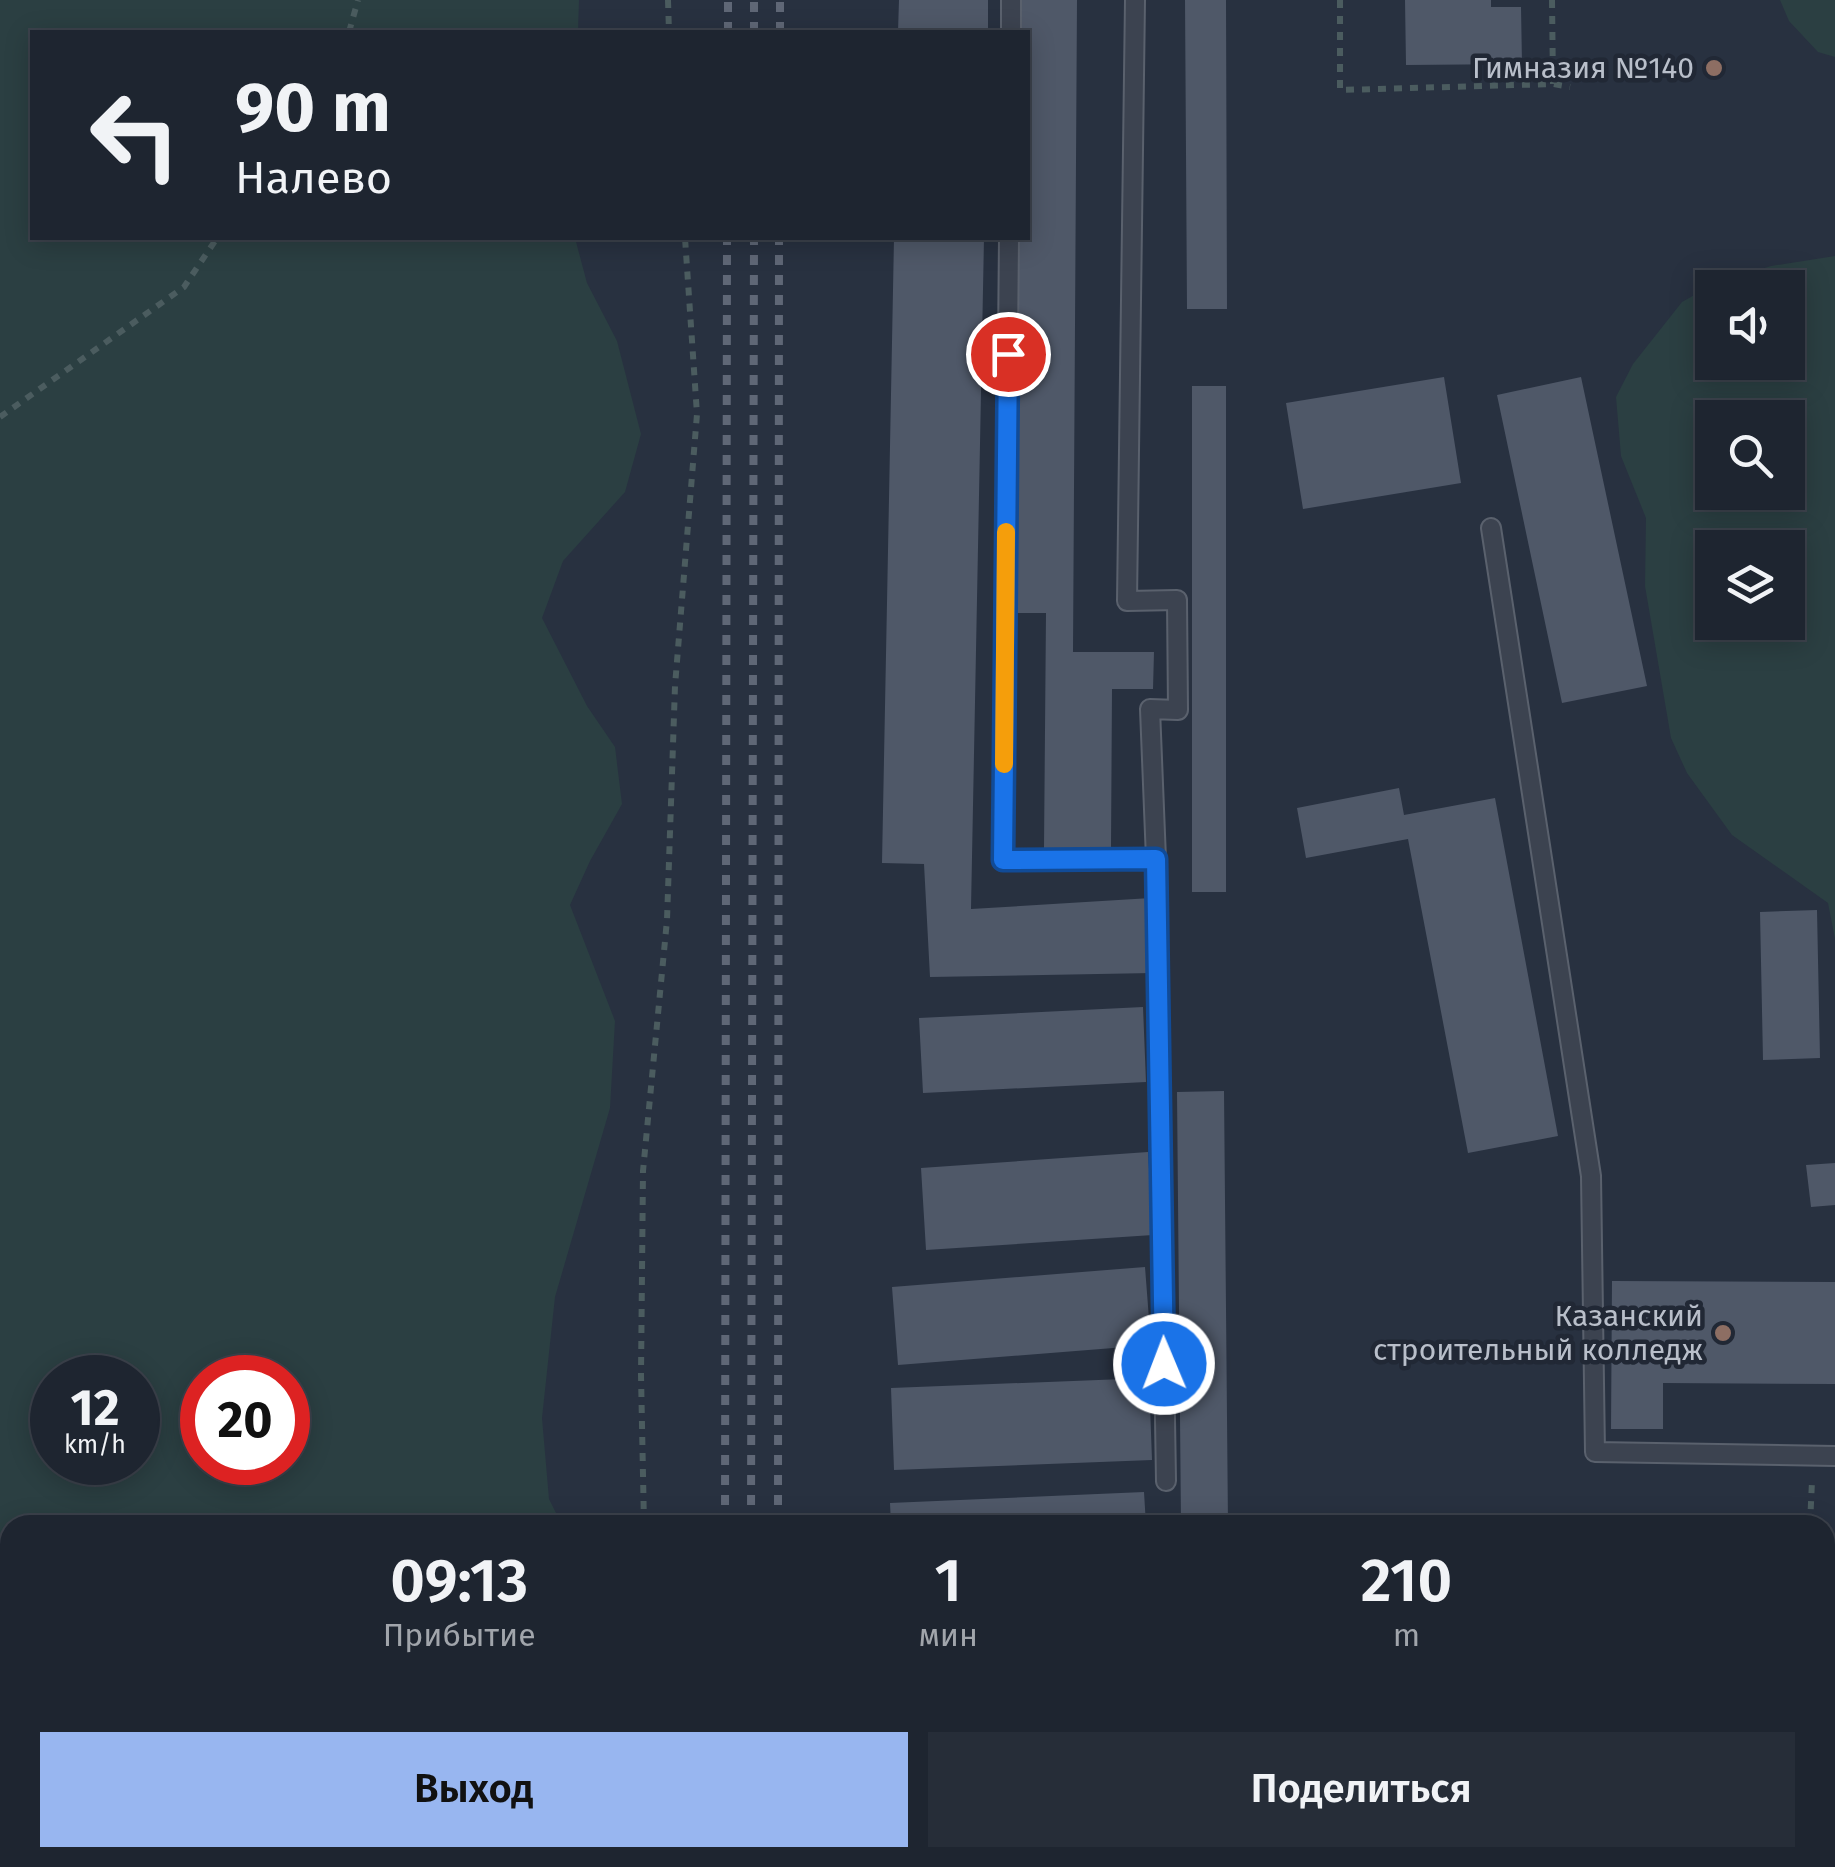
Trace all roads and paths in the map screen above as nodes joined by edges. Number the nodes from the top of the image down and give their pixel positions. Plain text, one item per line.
1 (358, 0) edge
2 (668, 0) edge
3 (1011, 0) edge
4 (1135, 0) edge
5 (1340, 0) edge
6 (1552, 0) edge
7 (350, 30) edge
8 (669, 30) edge
9 (1010, 30) edge
10 (1553, 84) junction
11 (1570, 87) dead end
12 (216, 240) edge
13 (685, 240) edge
14 (1009, 240) edge
15 (0, 417) edge
16 (1491, 528) dead end
17 (1156, 859) junction
18 (1814, 1455) junction
19 (1835, 1456) edge
20 (1166, 1481) dead end
21 (644, 1515) edge
22 (1811, 1515) edge

1 - 7 path
2 - 8 path
3 - 9 lane
4 - 17 lane
5 - 10 path
6 - 10 path
10 - 11 path
12 - 15 path
13 - 21 path
14 - 17 lane
16 - 18 lane
17 - 20 lane
18 - 19 lane
18 - 22 path

